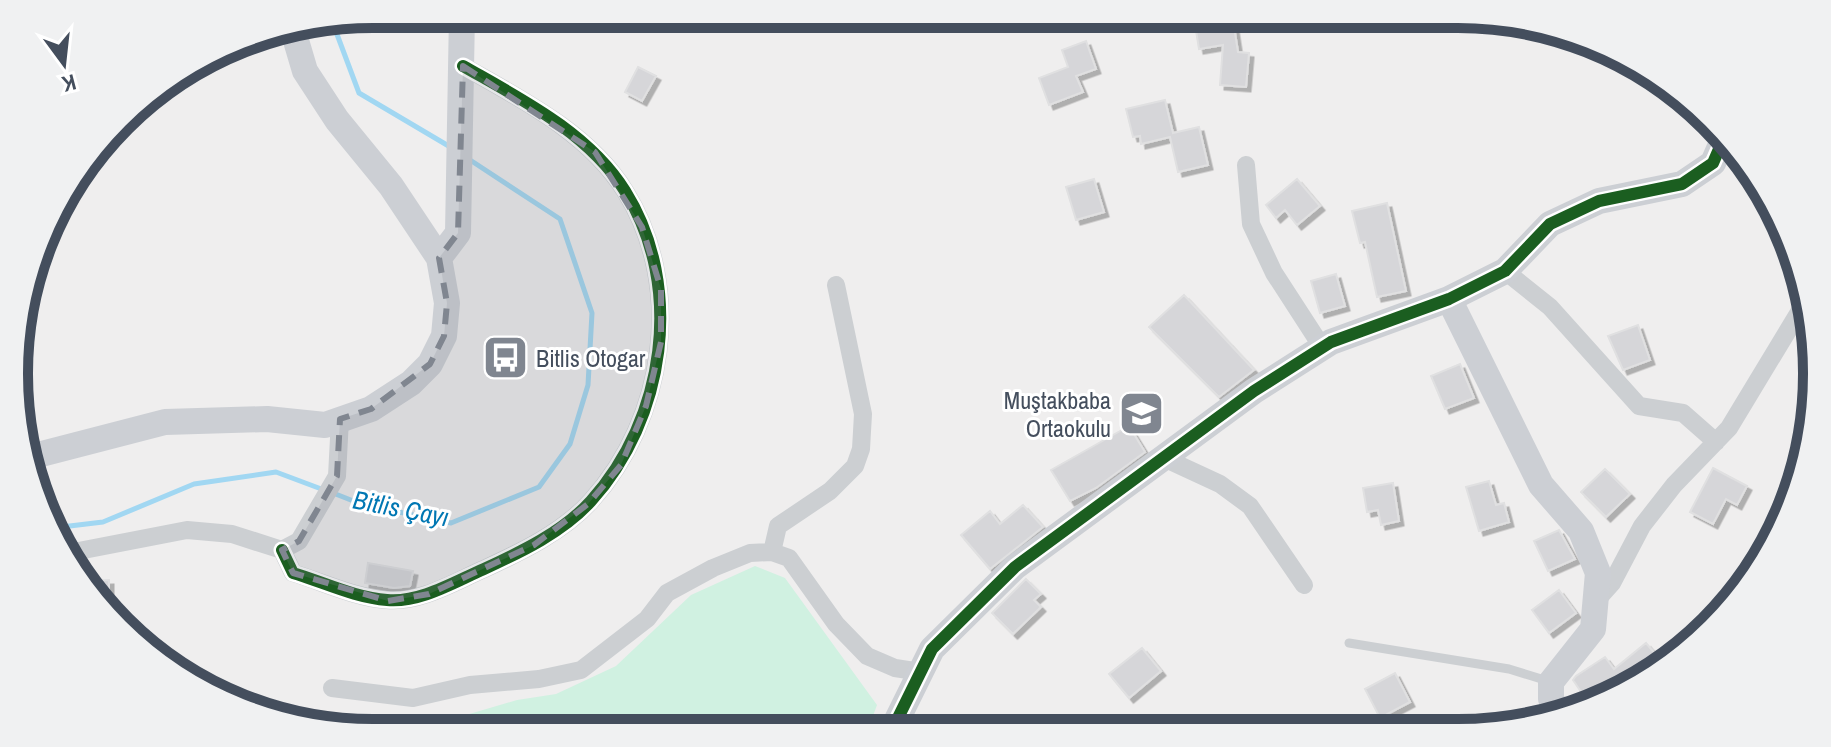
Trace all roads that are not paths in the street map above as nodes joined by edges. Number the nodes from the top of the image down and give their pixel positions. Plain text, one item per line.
1 (462, 28) edge
2 (295, 37) edge
3 (463, 66) junction
4 (1719, 149) edge
5 (1246, 165) dead end
6 (439, 258) junction
7 (1505, 271) junction
8 (836, 285) dead end
9 (1449, 299) junction
10 (1798, 315) edge
11 (1322, 347) junction
12 (340, 419) junction
13 (1716, 442) junction
14 (38, 455) edge
15 (1166, 459) junction
16 (282, 550) junction
17 (77, 551) edge
18 (772, 552) junction
19 (1304, 585) dead end
20 (1595, 602) junction
21 (1349, 643) dead end
22 (921, 672) junction
23 (1551, 682) junction
24 (332, 688) dead end
25 (1554, 705) edge
26 (898, 719) edge

1 - 3 street
2 - 6 street
3 - 6 street
3 - 16 street
4 - 7 street
5 - 11 street
6 - 12 street
7 - 9 street
7 - 13 street
8 - 18 street
9 - 11 street
9 - 20 street
10 - 13 street
11 - 15 street
12 - 14 street
12 - 16 street
13 - 20 street
15 - 19 street
15 - 22 street
16 - 17 street
18 - 22 street
18 - 24 street
20 - 23 street
21 - 23 lane
22 - 26 street
23 - 25 street

